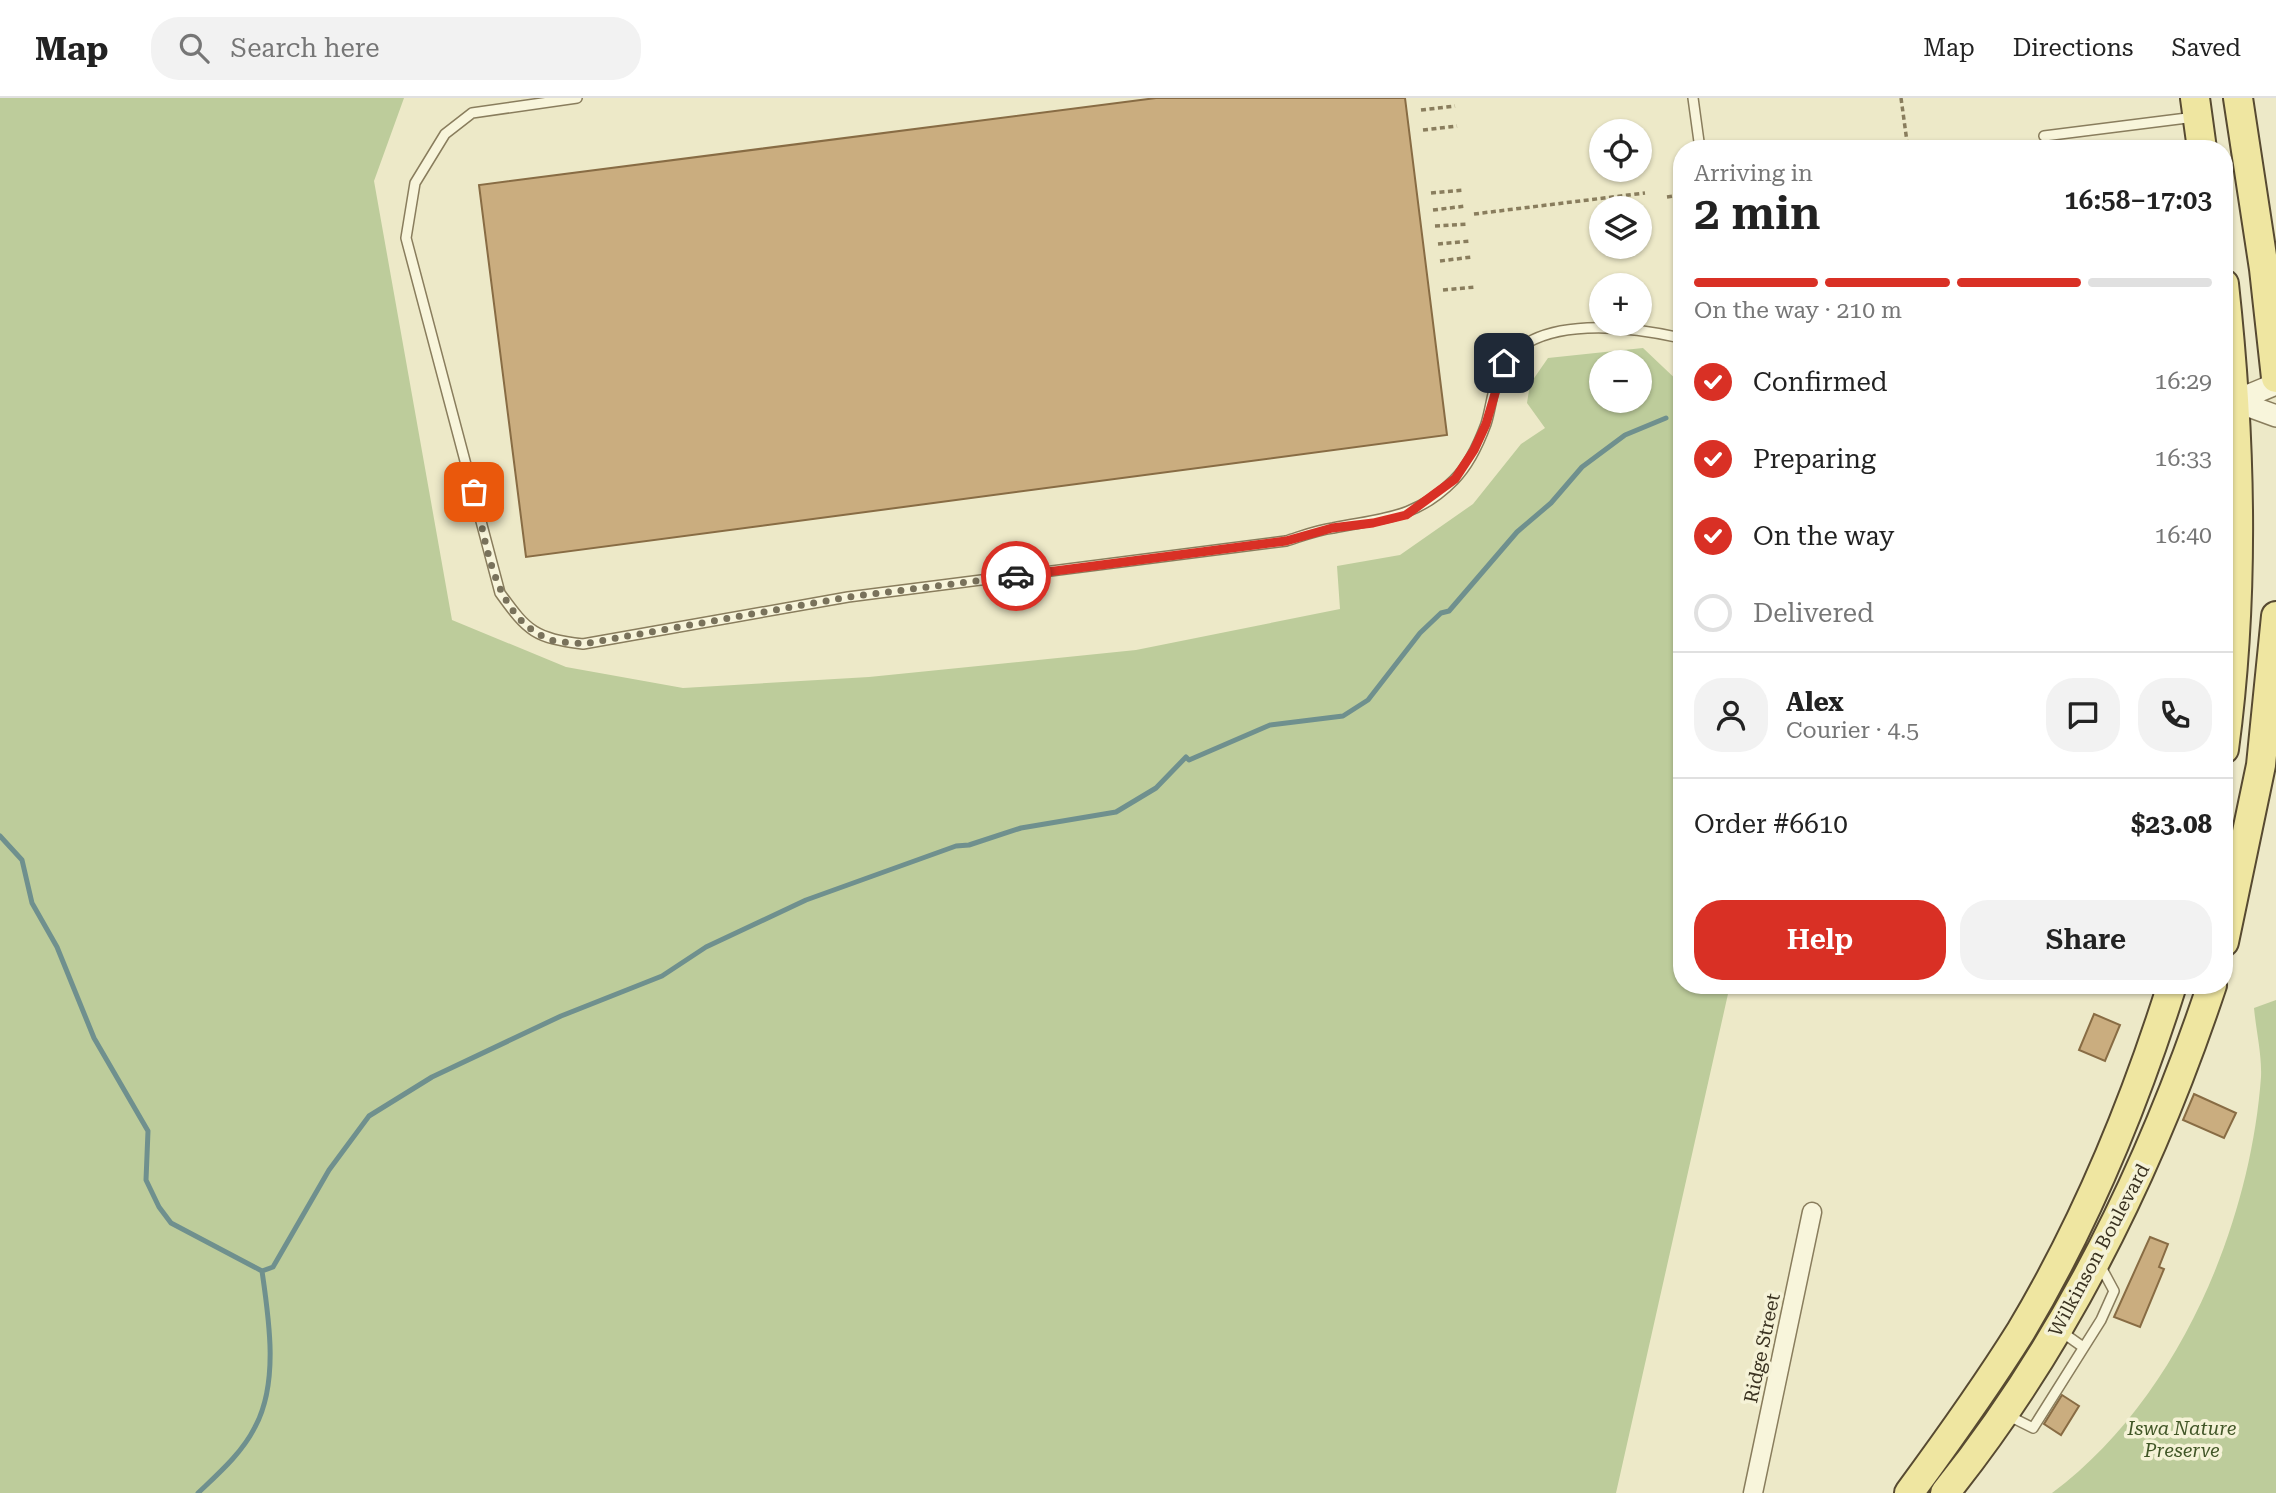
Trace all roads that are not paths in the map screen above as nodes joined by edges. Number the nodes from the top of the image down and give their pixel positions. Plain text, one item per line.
1 (578, 98) edge
2 (1693, 98) edge
3 (2238, 98) edge
4 (2196, 107) edge
5 (2044, 136) dead end
6 (1699, 140) edge
7 (2201, 140) edge
8 (2270, 259) edge
9 (1673, 337) edge
10 (2276, 378) edge
11 (2276, 384) edge
12 (2233, 400) edge
13 (2233, 402) edge
14 (2276, 416) edge
15 (2233, 418) edge
16 (2276, 616) edge
17 (2233, 656) edge
18 (2233, 899) edge
19 (2169, 994) edge
20 (2209, 994) edge
21 (2099, 1182) junction
22 (2131, 1193) junction
23 (1812, 1212) dead end
24 (2097, 1259) junction
25 (2057, 1329) junction
26 (2083, 1347) junction
27 (2004, 1414) junction
28 (1753, 1493) edge
29 (1909, 1493) edge
30 (1945, 1493) edge

1 - 9 lane
2 - 6 lane
3 - 8 main road
4 - 5 lane
4 - 7 main road
8 - 10 main road
11 - 12 street
13 - 14 street
15 - 17 main road
16 - 18 main road
19 - 21 main road, Wilkinson Boulevard
20 - 22 main road, Wilkinson Boulevard
21 - 22 main road
21 - 29 main road, Wilkinson Boulevard
22 - 24 main road, Wilkinson Boulevard
23 - 28 street, Ridge Street
24 - 25 main road, Wilkinson Boulevard
24 - 26 lane
25 - 26 lane
25 - 27 main road, Wilkinson Boulevard
26 - 27 lane
27 - 30 main road, Wilkinson Boulevard

